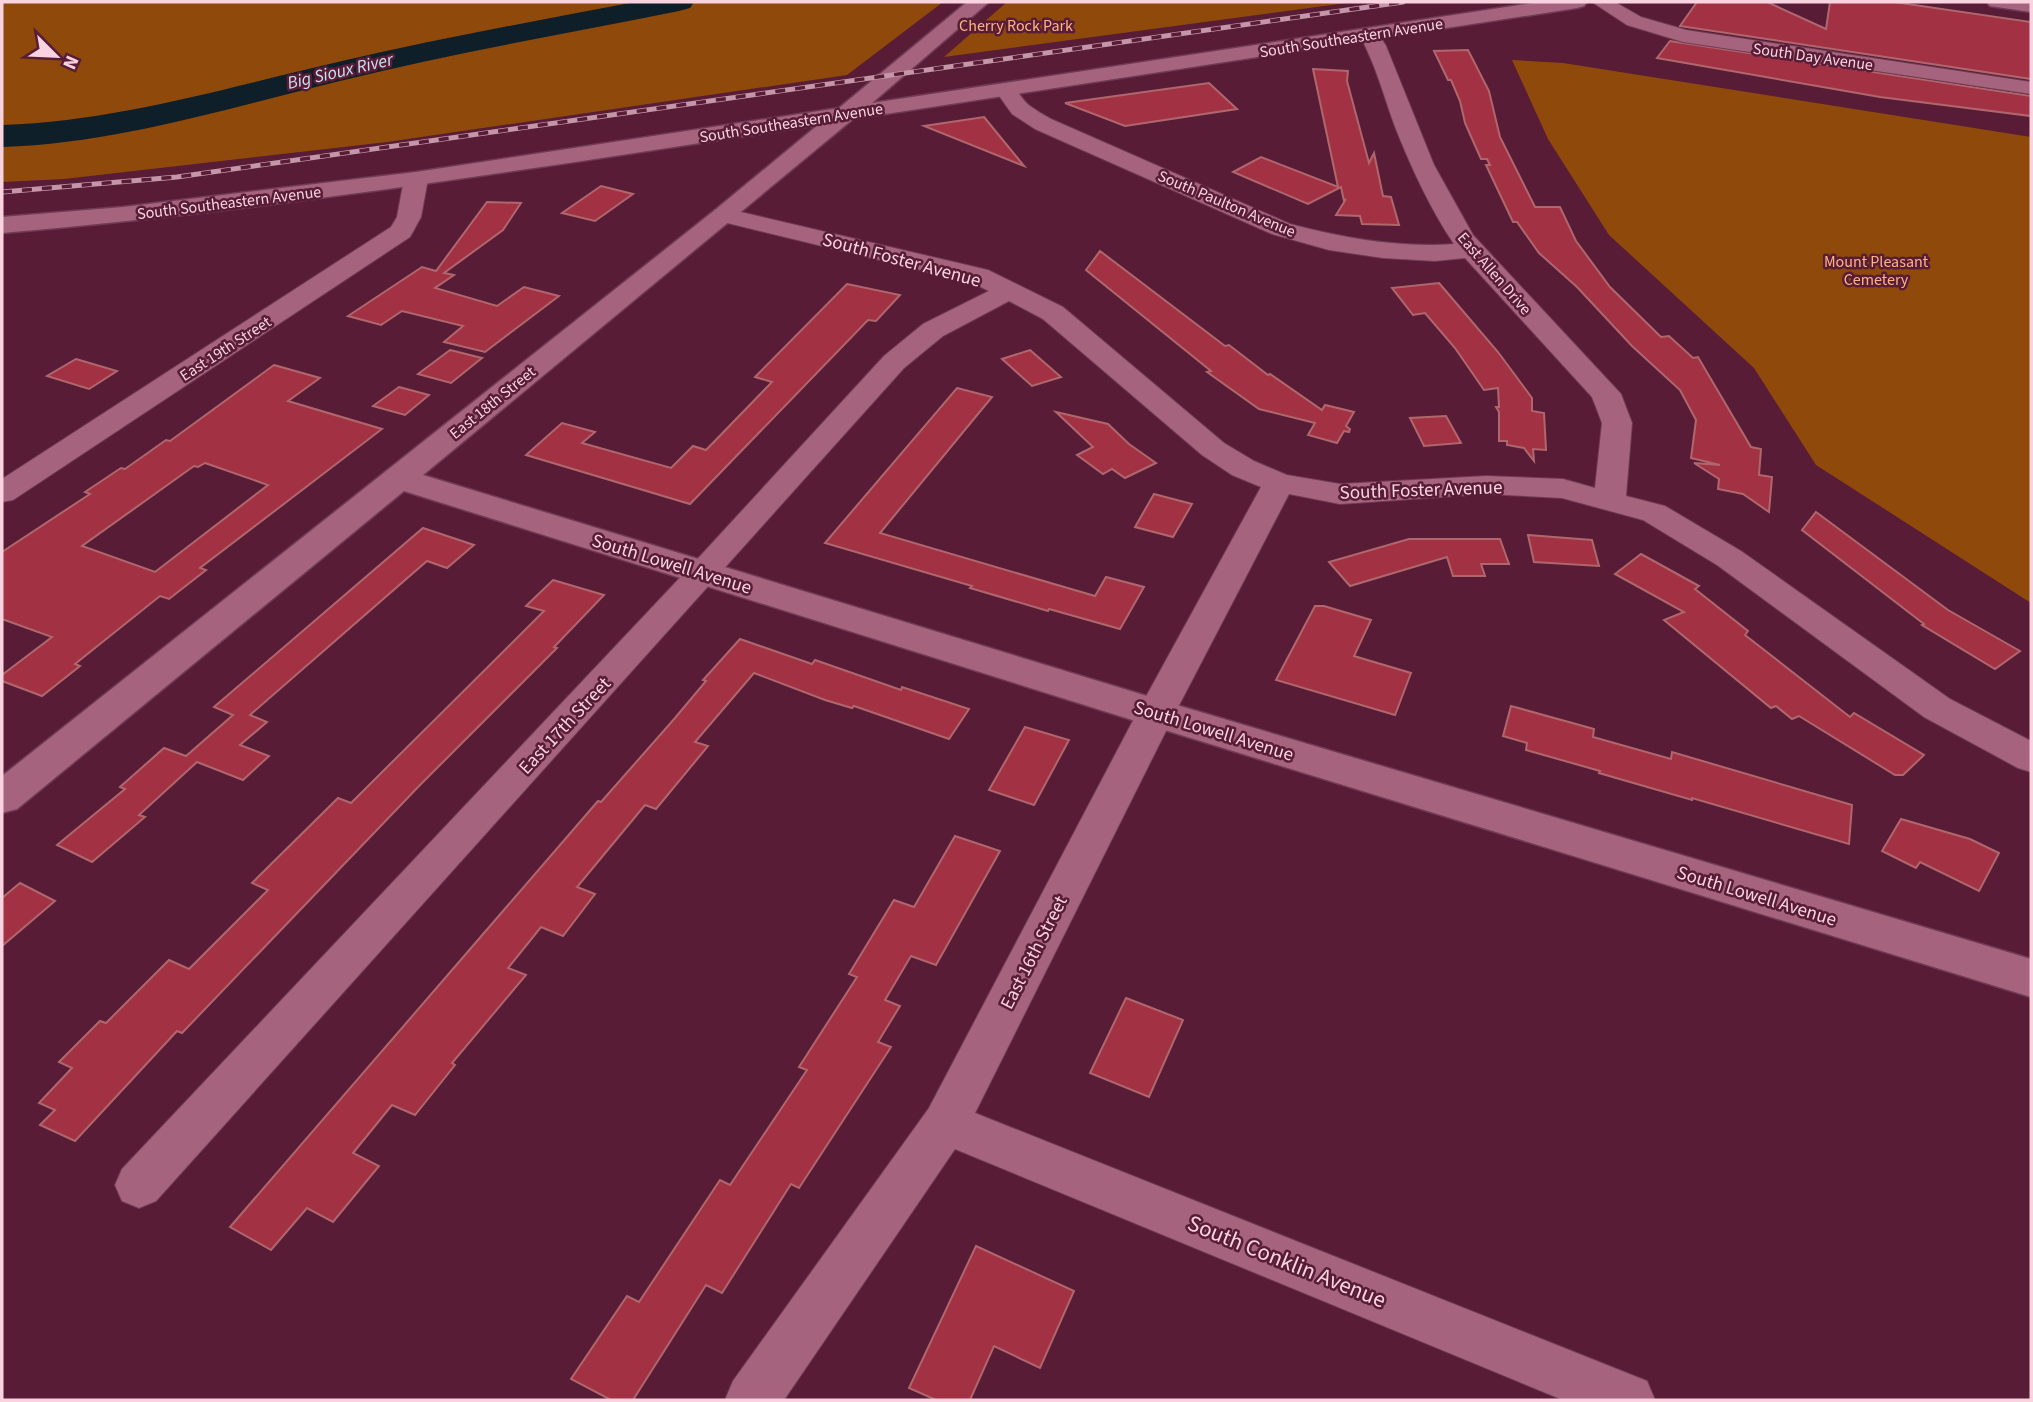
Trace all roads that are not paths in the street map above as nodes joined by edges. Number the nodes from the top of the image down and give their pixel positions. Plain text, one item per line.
1 (979, 2) edge
2 (1577, 2) edge
3 (1602, 2) edge
4 (1997, 2) edge
5 (2031, 6) edge
6 (1369, 34) junction
7 (2031, 88) edge
8 (1006, 90) junction
9 (843, 113) junction
10 (416, 179) junction
11 (724, 215) junction
12 (2, 225) edge
13 (1471, 250) junction
14 (1009, 291) junction
15 (398, 478) junction
16 (1279, 482) junction
17 (2, 493) edge
18 (1610, 500) junction
19 (704, 573) junction
20 (1156, 713) junction
21 (2031, 758) edge
22 (2, 798) edge
23 (2031, 978) edge
24 (946, 1123) junction
25 (139, 1185) dead end
26 (752, 1400) edge
27 (1628, 1400) edge

1 - 9 street, East 18th Street
2 - 6 street, South Southeastern Avenue
3 - 7 street, South Day Avenue
4 - 5 street
6 - 8 street, South Southeastern Avenue
6 - 13 street, East Allen Drive
8 - 9 street, South Southeastern Avenue
8 - 13 street, South Paulton Avenue
9 - 10 street, South Southeastern Avenue
9 - 11 street, East 18th Street
10 - 12 street, South Southeastern Avenue
10 - 17 street, East 19th Street
11 - 14 street, South Foster Avenue
11 - 15 street, East 18th Street
13 - 18 street, East Allen Drive
14 - 16 street, South Foster Avenue
14 - 19 street, East 17th Street
15 - 19 street, South Lowell Avenue
15 - 22 street, East 18th Street
16 - 18 street, South Foster Avenue
16 - 20 street, East 16th Street
18 - 21 street, South Foster Avenue
19 - 20 street, South Lowell Avenue
19 - 25 street, East 17th Street
20 - 23 street, South Lowell Avenue
20 - 24 street, East 16th Street
24 - 26 street, East 16th Street
24 - 27 street, South Conklin Avenue

